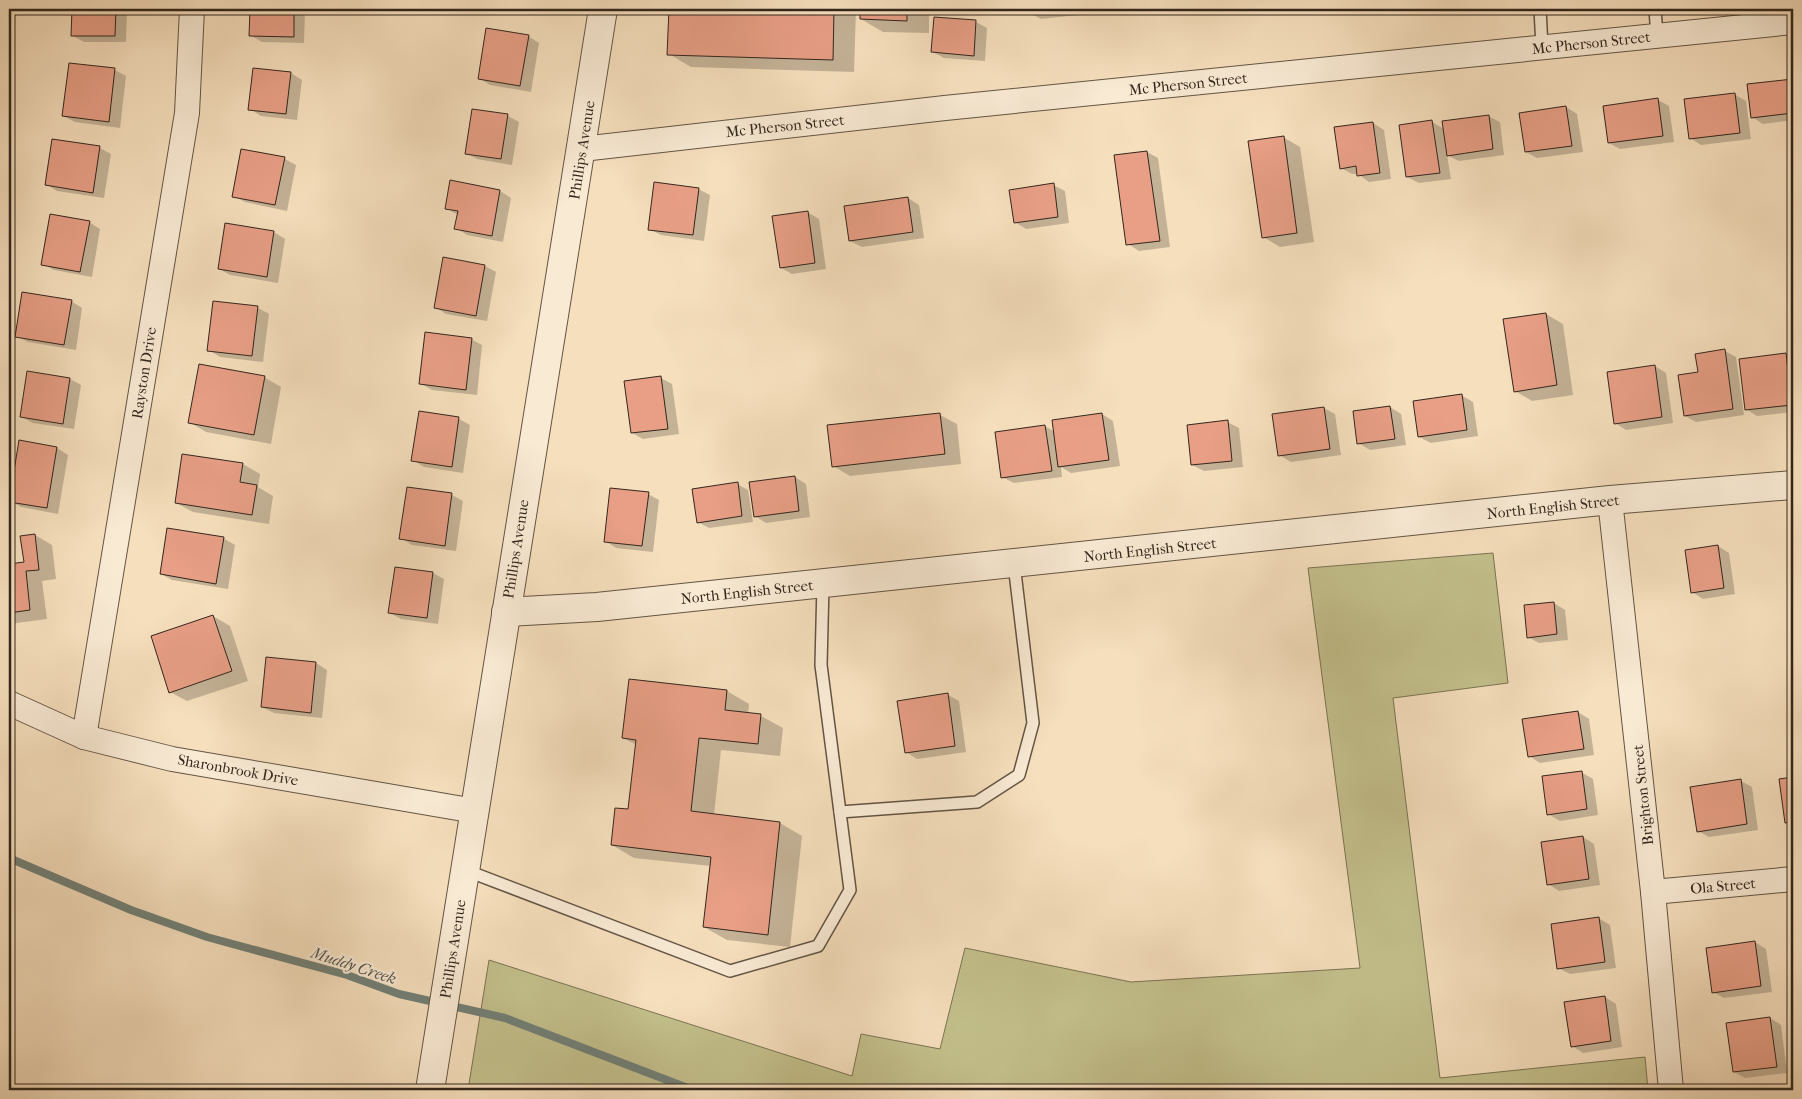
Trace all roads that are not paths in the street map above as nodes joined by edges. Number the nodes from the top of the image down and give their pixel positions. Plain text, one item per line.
1 (192, 9) edge
2 (603, 9) edge
3 (1540, 9) edge
4 (1655, 9) edge
5 (1793, 22) edge
6 (1657, 36) junction
7 (1542, 47) junction
8 (582, 149) junction
9 (1793, 485) edge
10 (1610, 500) junction
11 (1014, 564) junction
12 (823, 584) junction
13 (506, 612) junction
14 (9, 703) edge
15 (84, 737) junction
16 (474, 811) junction
17 (840, 812) junction
18 (465, 870) junction
19 (1793, 879) edge
20 (1653, 892) junction
21 (430, 1090) edge
22 (1672, 1090) edge

1 - 15 street, Rayston Drive
2 - 8 street, Phillips Avenue
3 - 7 lane
4 - 6 lane
5 - 6 street, Mc Pherson Street
6 - 7 street, Mc Pherson Street
7 - 8 street, Mc Pherson Street
8 - 13 street, Phillips Avenue
9 - 10 street, North English Street
10 - 11 street, North English Street
10 - 20 street, Brighton Street
11 - 12 street, North English Street
11 - 17 lane
12 - 13 street, North English Street
12 - 17 lane
13 - 16 street, Phillips Avenue
14 - 15 street, Sharonbrook Drive
15 - 16 street, Sharonbrook Drive
16 - 18 street, Phillips Avenue
17 - 18 lane
18 - 21 street, Phillips Avenue
19 - 20 street, Ola Street
20 - 22 street, Brighton Street

